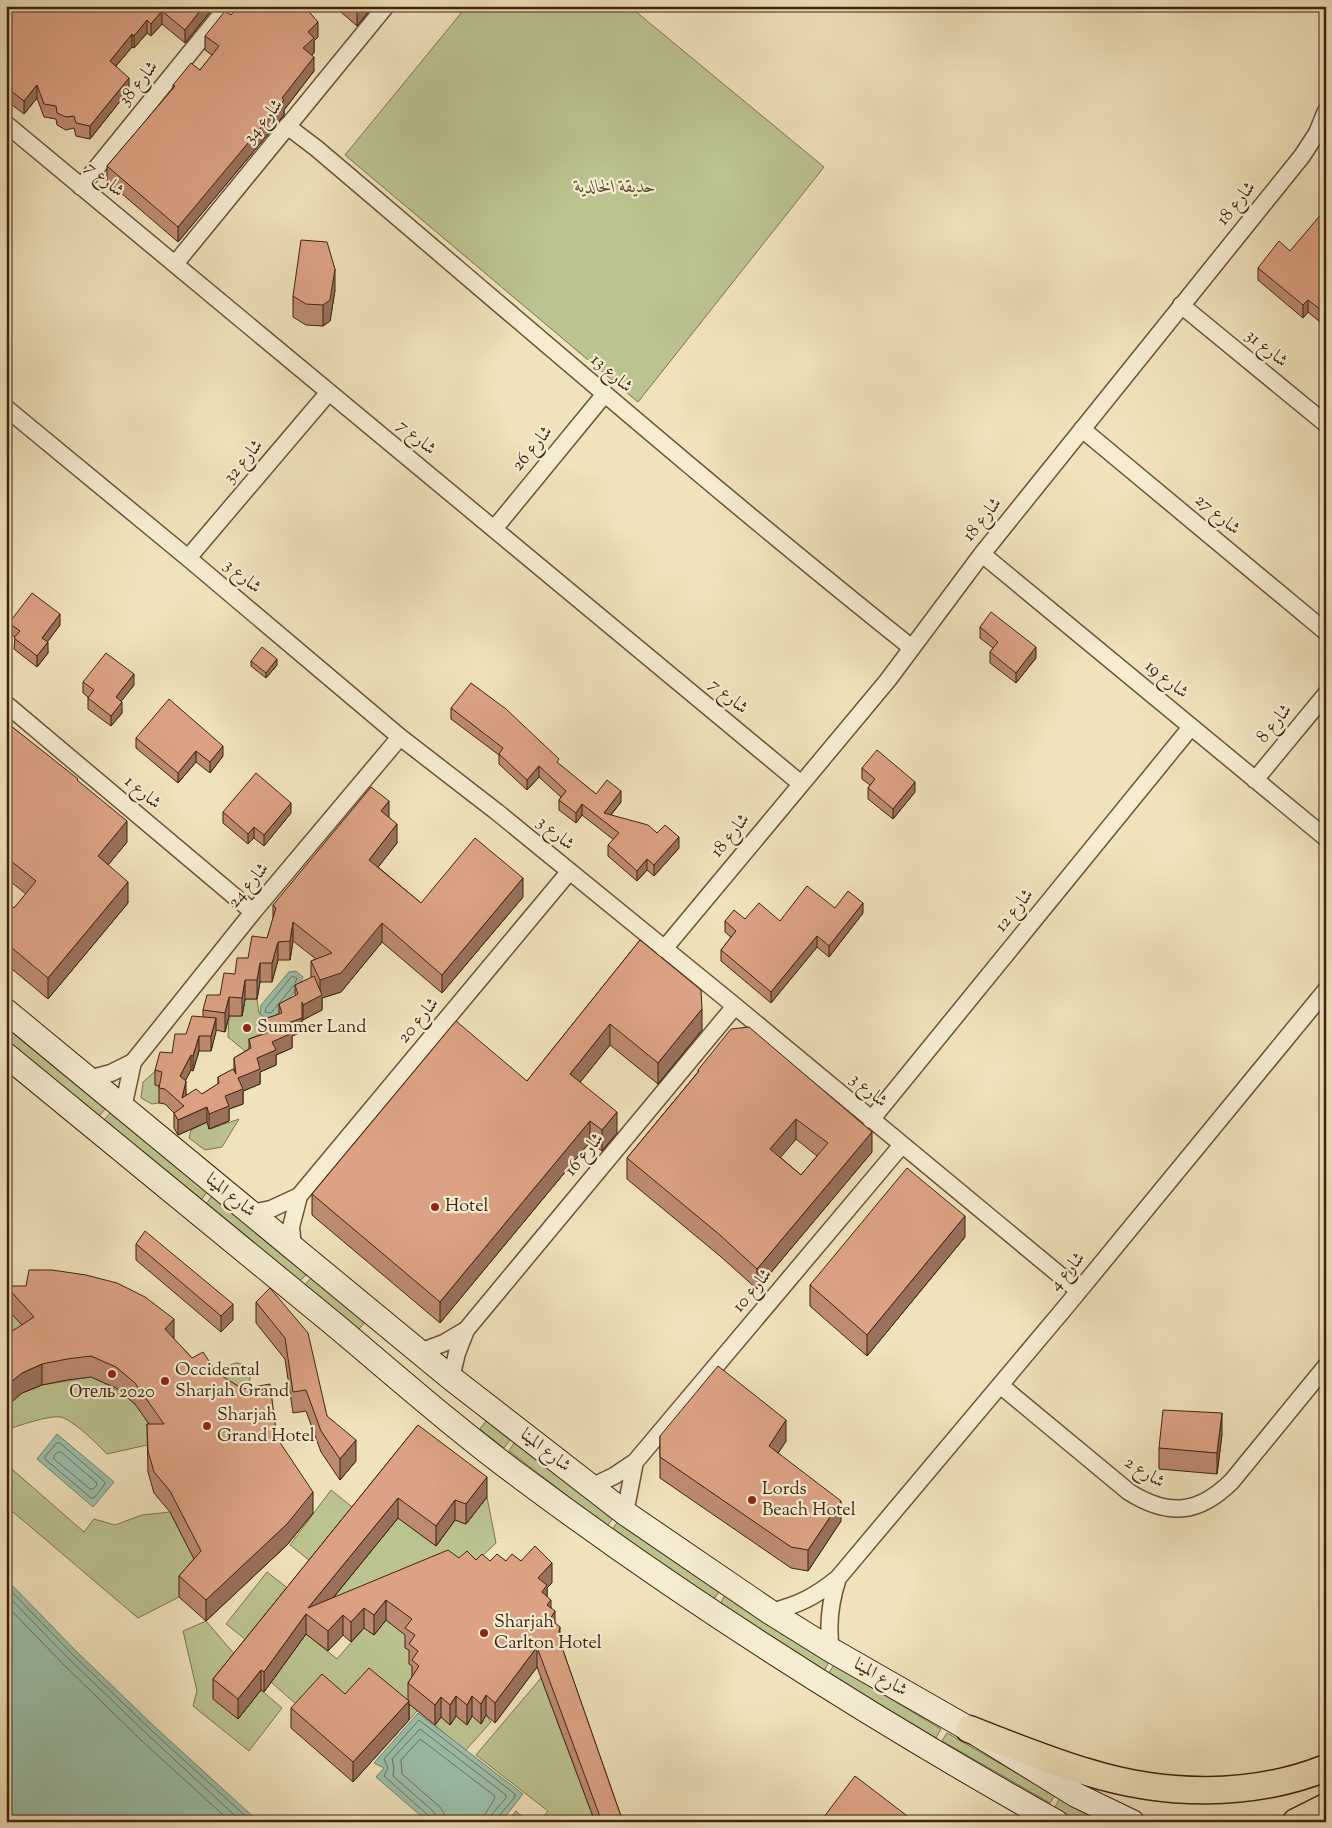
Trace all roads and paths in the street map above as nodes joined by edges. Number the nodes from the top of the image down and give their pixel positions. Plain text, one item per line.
1 (228, 6) edge
2 (386, 6) edge
3 (1325, 118) edge
4 (6, 124) edge
5 (287, 126) junction
6 (81, 186) junction
7 (175, 264) junction
8 (1181, 305) junction
9 (329, 392) junction
10 (604, 395) junction
11 (6, 408) edge
12 (1326, 424) edge
13 (1082, 429) junction
14 (494, 529) junction
15 (982, 554) junction
16 (188, 558) junction
17 (1326, 632) edge
18 (912, 648) junction
19 (1326, 694) edge
20 (6, 704) edge
21 (1191, 727) junction
22 (400, 738) junction
23 (1255, 780) junction
24 (800, 783) junction
25 (1326, 838) edge
26 (569, 872) junction
27 (253, 912) junction
28 (664, 949) junction
29 (1326, 990) edge
30 (735, 1006) junction
31 (6, 1011) edge
32 (6, 1054) edge
33 (132, 1062) junction
34 (88, 1079) junction
35 (123, 1108) junction
36 (870, 1120) junction
37 (901, 1146) junction
38 (299, 1196) junction
39 (251, 1213) junction
40 (293, 1248) junction
41 (1079, 1291) junction
42 (466, 1330) junction
43 (420, 1352) junction
44 (1326, 1366) edge
45 (394, 1375) junction
46 (451, 1378) junction
47 (1000, 1385) junction
48 (482, 1402) junction
49 (635, 1462) junction
50 (591, 1486) junction
51 (626, 1513) junction
52 (838, 1578) junction
53 (770, 1612) junction
54 (831, 1650) junction
55 (969, 1729) junction
56 (1326, 1768) edge
57 (1326, 1807) edge
58 (1056, 1822) edge
59 (1132, 1822) edge
60 (1296, 1822) edge

1 - 6 street, شارع 38
2 - 5 street, شارع 34
3 - 8 street, شارع 18
4 - 6 street, شارع 7
5 - 7 street, شارع 34
5 - 10 street, شارع 13
6 - 7 street, شارع 7
7 - 9 street, شارع 7
8 - 12 street, شارع 31
8 - 13 street, شارع 18
9 - 14 street, شارع 7
9 - 16 street, شارع 32
10 - 14 street, شارع 26
10 - 18 street, شارع 13
11 - 16 street, شارع 3
13 - 15 street, شارع 18
13 - 17 street, شارع 27
14 - 24 street, شارع 7
15 - 18 street, شارع 18
15 - 21 street, شارع 19
16 - 22 street, شارع 3
18 - 24 street, شارع 18
19 - 23 street, شارع 8
20 - 27 street, شارع 1
21 - 23 street, شارع 19
21 - 36 street, شارع 12
22 - 26 street, شارع 3
22 - 27 street, شارع 24
23 - 25 street, شارع 19
24 - 28 street, شارع 18
26 - 28 street, شارع 3
26 - 38 street, شارع 20
27 - 33 street, شارع 24
28 - 30 street, شارع 3
29 - 41 street, شارع 4
30 - 36 street, شارع 3
30 - 42 street, شارع 16
31 - 34 main road, شارع المينا
32 - 45 main road, شارع المينا
33 - 34 street, شارع 24
33 - 35 street, شارع 24
34 - 35 main road, شارع المينا
35 - 39 main road, شارع المينا
36 - 37 street, شارع 3
37 - 41 street, شارع 3
37 - 49 street, شارع 10
38 - 39 street, شارع 20
38 - 40 street, شارع 20
39 - 40 main road, شارع المينا
40 - 43 main road, شارع المينا
41 - 47 street, شارع 4
42 - 43 street, شارع 16
42 - 46 street, شارع 16
43 - 46 main road, شارع المينا
44 - 47 street, شارع 2
45 - 48 main road
45 - 58 main road, شارع المينا
46 - 48 main road, شارع المينا
47 - 52 street, شارع 4
48 - 50 main road, شارع المينا
49 - 50 street, شارع 10
49 - 51 street
50 - 51 main road, شارع المينا
51 - 53 main road, شارع المينا
52 - 53 street, شارع 4
52 - 54 street, شارع 4
53 - 54 main road, شارع المينا
54 - 55 main road, شارع المينا
55 - 56 main road
55 - 59 main road, شارع المينا
57 - 60 main road

